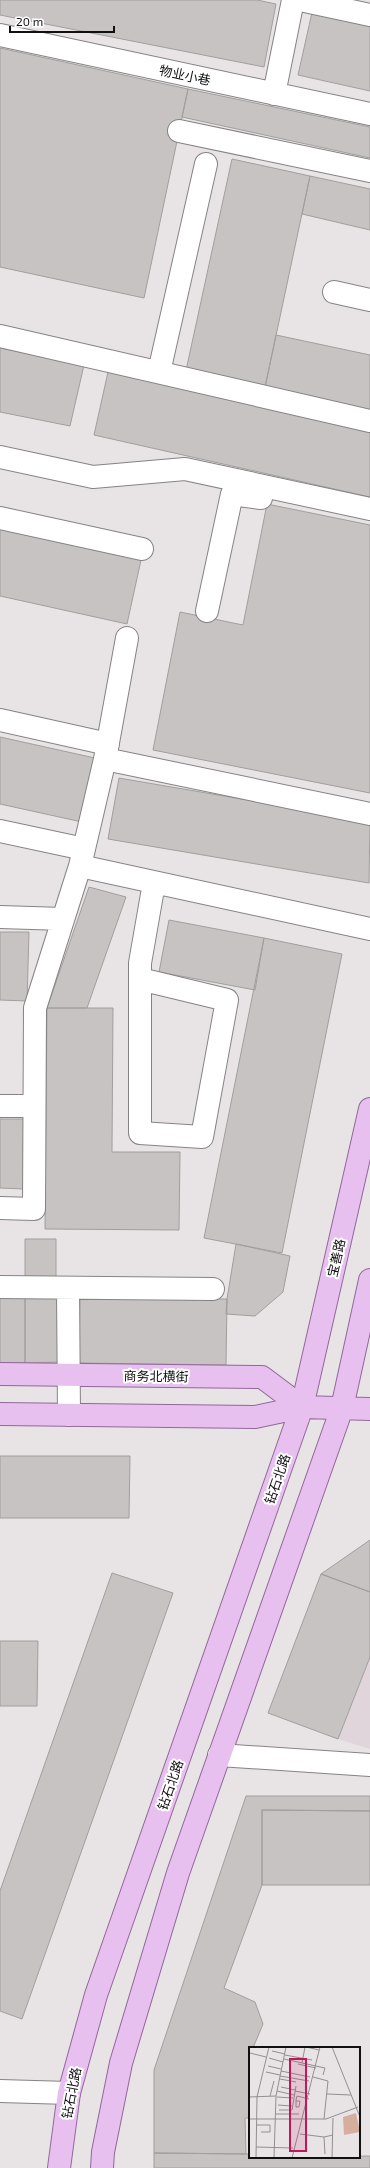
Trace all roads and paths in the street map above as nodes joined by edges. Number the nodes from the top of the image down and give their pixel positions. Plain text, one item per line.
1 (293, 0) edge
2 (300, 0) edge
3 (370, 15) edge
4 (0, 35) edge
5 (274, 94) junction
6 (370, 114) edge
7 (179, 131) dead end
8 (206, 164) dead end
9 (370, 171) edge
10 (334, 292) dead end
11 (370, 300) edge
12 (0, 336) edge
13 (159, 372) junction
14 (370, 421) edge
15 (0, 457) edge
16 (370, 509) edge
17 (0, 518) edge
18 (370, 520) edge
19 (142, 549) dead end
20 (207, 611) dead end
21 (127, 638) dead end
22 (0, 720) edge
23 (106, 751) junction
24 (370, 814) edge
25 (0, 831) edge
26 (82, 858) junction
27 (154, 882) junction
28 (0, 917) edge
29 (63, 919) junction
30 (370, 929) edge
31 (140, 979) junction
32 (0, 1106) edge
33 (34, 1106) junction
34 (370, 1109) edge
35 (0, 1208) edge
36 (370, 1280) edge
37 (0, 1287) edge
38 (68, 1288) junction
39 (213, 1289) dead end
40 (0, 1374) edge
41 (69, 1375) junction
42 (302, 1407) junction
43 (342, 1408) junction
44 (370, 1409) edge
45 (0, 1414) edge
46 (69, 1415) junction
47 (219, 1755) junction
48 (370, 1765) edge
49 (0, 2091) edge
50 (69, 2093) junction
51 (59, 2168) edge
52 (102, 2168) edge

1 - 5 street
2 - 3 street
4 - 5 street, 物业小巷
5 - 6 street, 物业小巷
7 - 9 street
8 - 13 street
10 - 11 street
12 - 13 street
13 - 14 street
15 - 16 street
17 - 19 street
18 - 20 street
21 - 23 street
22 - 23 street
23 - 24 street
23 - 26 street
25 - 26 street
26 - 27 street
26 - 29 street
27 - 30 street
27 - 31 street
28 - 29 street
29 - 33 street
31 - 31 street
32 - 33 street
33 - 35 street
34 - 42 main road, 宝善路
36 - 43 main road
37 - 38 street
38 - 39 street
38 - 41 street
40 - 41 main road, 商务北横街
41 - 42 main road, 商务北横街
41 - 46 street
42 - 43 main road
42 - 46 main road
42 - 50 main road, 钻石北路
43 - 44 main road
43 - 47 main road
45 - 46 main road
47 - 48 street
47 - 52 main road
49 - 50 street
50 - 51 main road, 钻石北路

